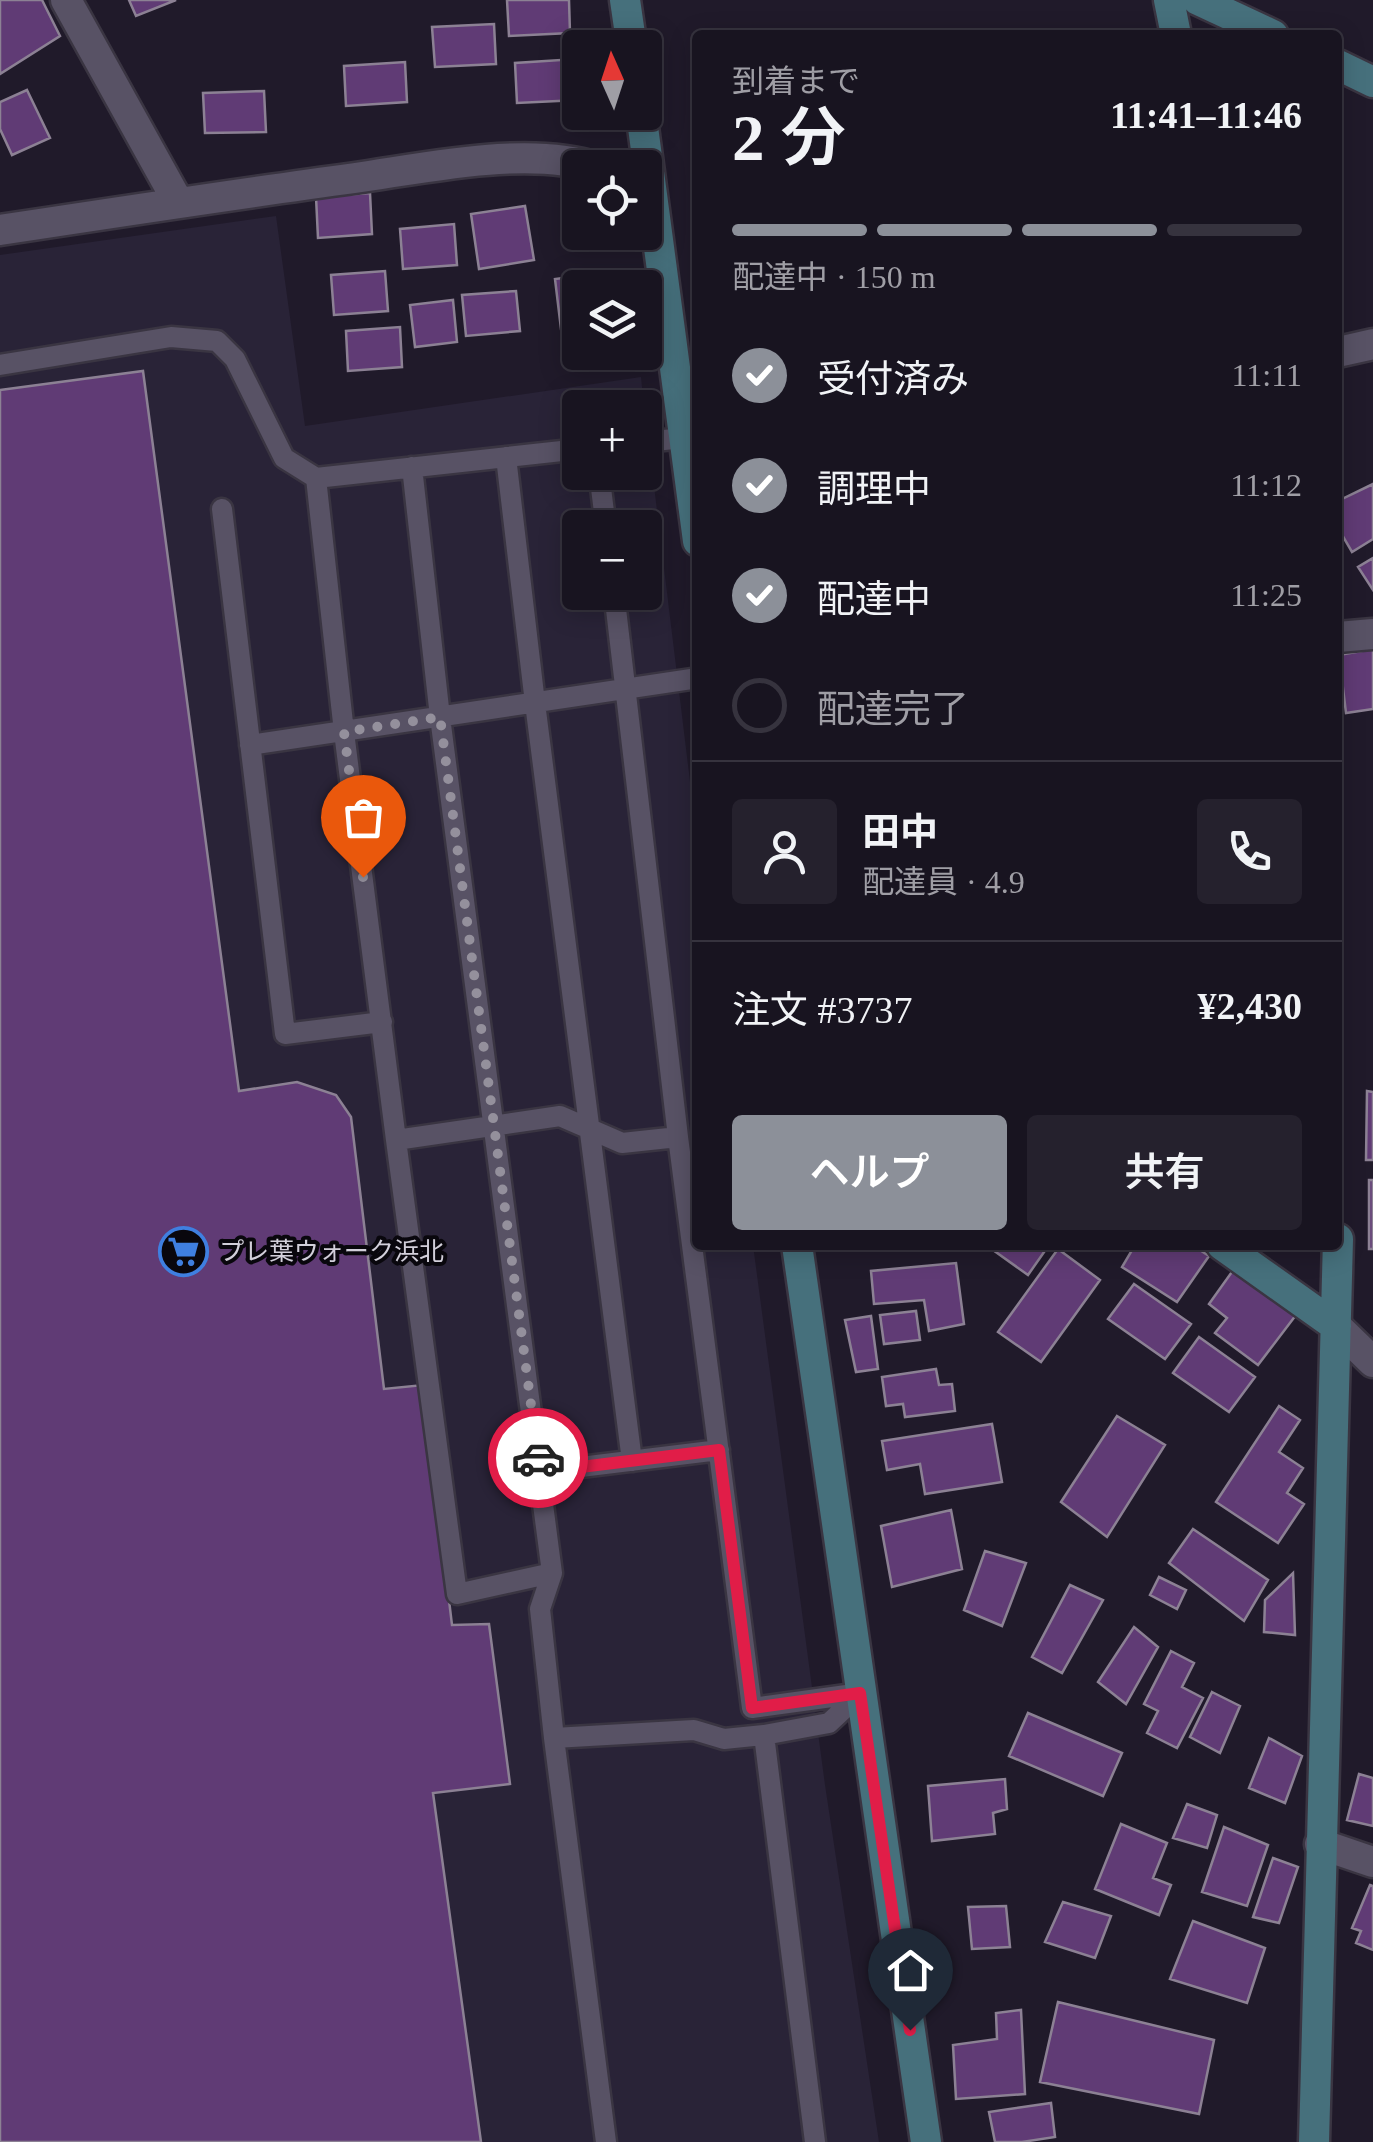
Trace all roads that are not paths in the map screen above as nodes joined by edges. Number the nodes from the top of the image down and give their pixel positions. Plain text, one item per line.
1 (66, 0) edge
2 (625, 0) edge
3 (1169, 0) edge
4 (1198, 0) edge
5 (629, 30) edge
6 (1175, 30) edge
7 (1262, 30) edge
8 (1342, 67) edge
9 (1373, 82) edge
10 (562, 161) edge
11 (178, 202) junction
12 (0, 230) edge
13 (657, 250) edge
14 (1373, 344) edge
15 (1342, 351) edge
16 (0, 365) edge
17 (683, 438) junction
18 (662, 440) edge
19 (562, 451) edge
20 (506, 457) junction
21 (412, 467) junction
22 (316, 478) junction
23 (692, 500) edge
24 (222, 510) dead end
25 (616, 610) edge
26 (1373, 634) edge
27 (1342, 637) edge
28 (692, 679) edge
29 (627, 688) junction
30 (535, 703) junction
31 (440, 717) junction
32 (344, 732) junction
33 (250, 745) junction
34 (382, 1022) junction
35 (494, 1126) junction
36 (589, 1129) junction
37 (678, 1136) junction
38 (396, 1140) junction
39 (692, 1243) edge
40 (693, 1250) edge
41 (797, 1250) edge
42 (1229, 1250) edge
43 (1338, 1250) edge
44 (1336, 1326) junction
45 (1373, 1362) edge
46 (719, 1450) junction
47 (632, 1461) junction
48 (540, 1472) junction
49 (552, 1573) junction
50 (860, 1693) junction
51 (764, 1735) junction
52 (554, 1738) junction
53 (1320, 1844) junction
54 (1373, 1862) edge
55 (606, 2142) edge
56 (816, 2142) edge
57 (926, 2142) edge
58 (1314, 2142) edge

1 - 11 street
2 - 5 street
3 - 6 street
4 - 7 street
8 - 9 street
10 - 11 street
11 - 12 street
13 - 17 street
14 - 15 street
16 - 22 lane
17 - 18 lane
17 - 23 street
19 - 20 lane
20 - 21 lane
20 - 30 lane
21 - 22 lane
21 - 31 lane
22 - 32 lane
24 - 33 lane
25 - 29 lane
26 - 27 street
28 - 29 lane
29 - 30 lane
29 - 37 lane
30 - 31 lane
30 - 36 lane
31 - 32 lane
31 - 35 lane
32 - 33 lane
32 - 34 lane
33 - 34 lane
34 - 38 lane
35 - 36 lane
35 - 38 lane
35 - 48 lane
36 - 37 lane
36 - 47 lane
37 - 39 lane
38 - 49 lane
40 - 46 lane
41 - 50 street
42 - 44 street
43 - 44 street
44 - 45 street
44 - 53 street
46 - 47 lane
46 - 50 lane
47 - 48 lane
48 - 49 lane
49 - 52 lane
50 - 51 lane
50 - 57 street
51 - 52 lane
51 - 56 lane
52 - 55 lane
53 - 54 street
53 - 58 street

